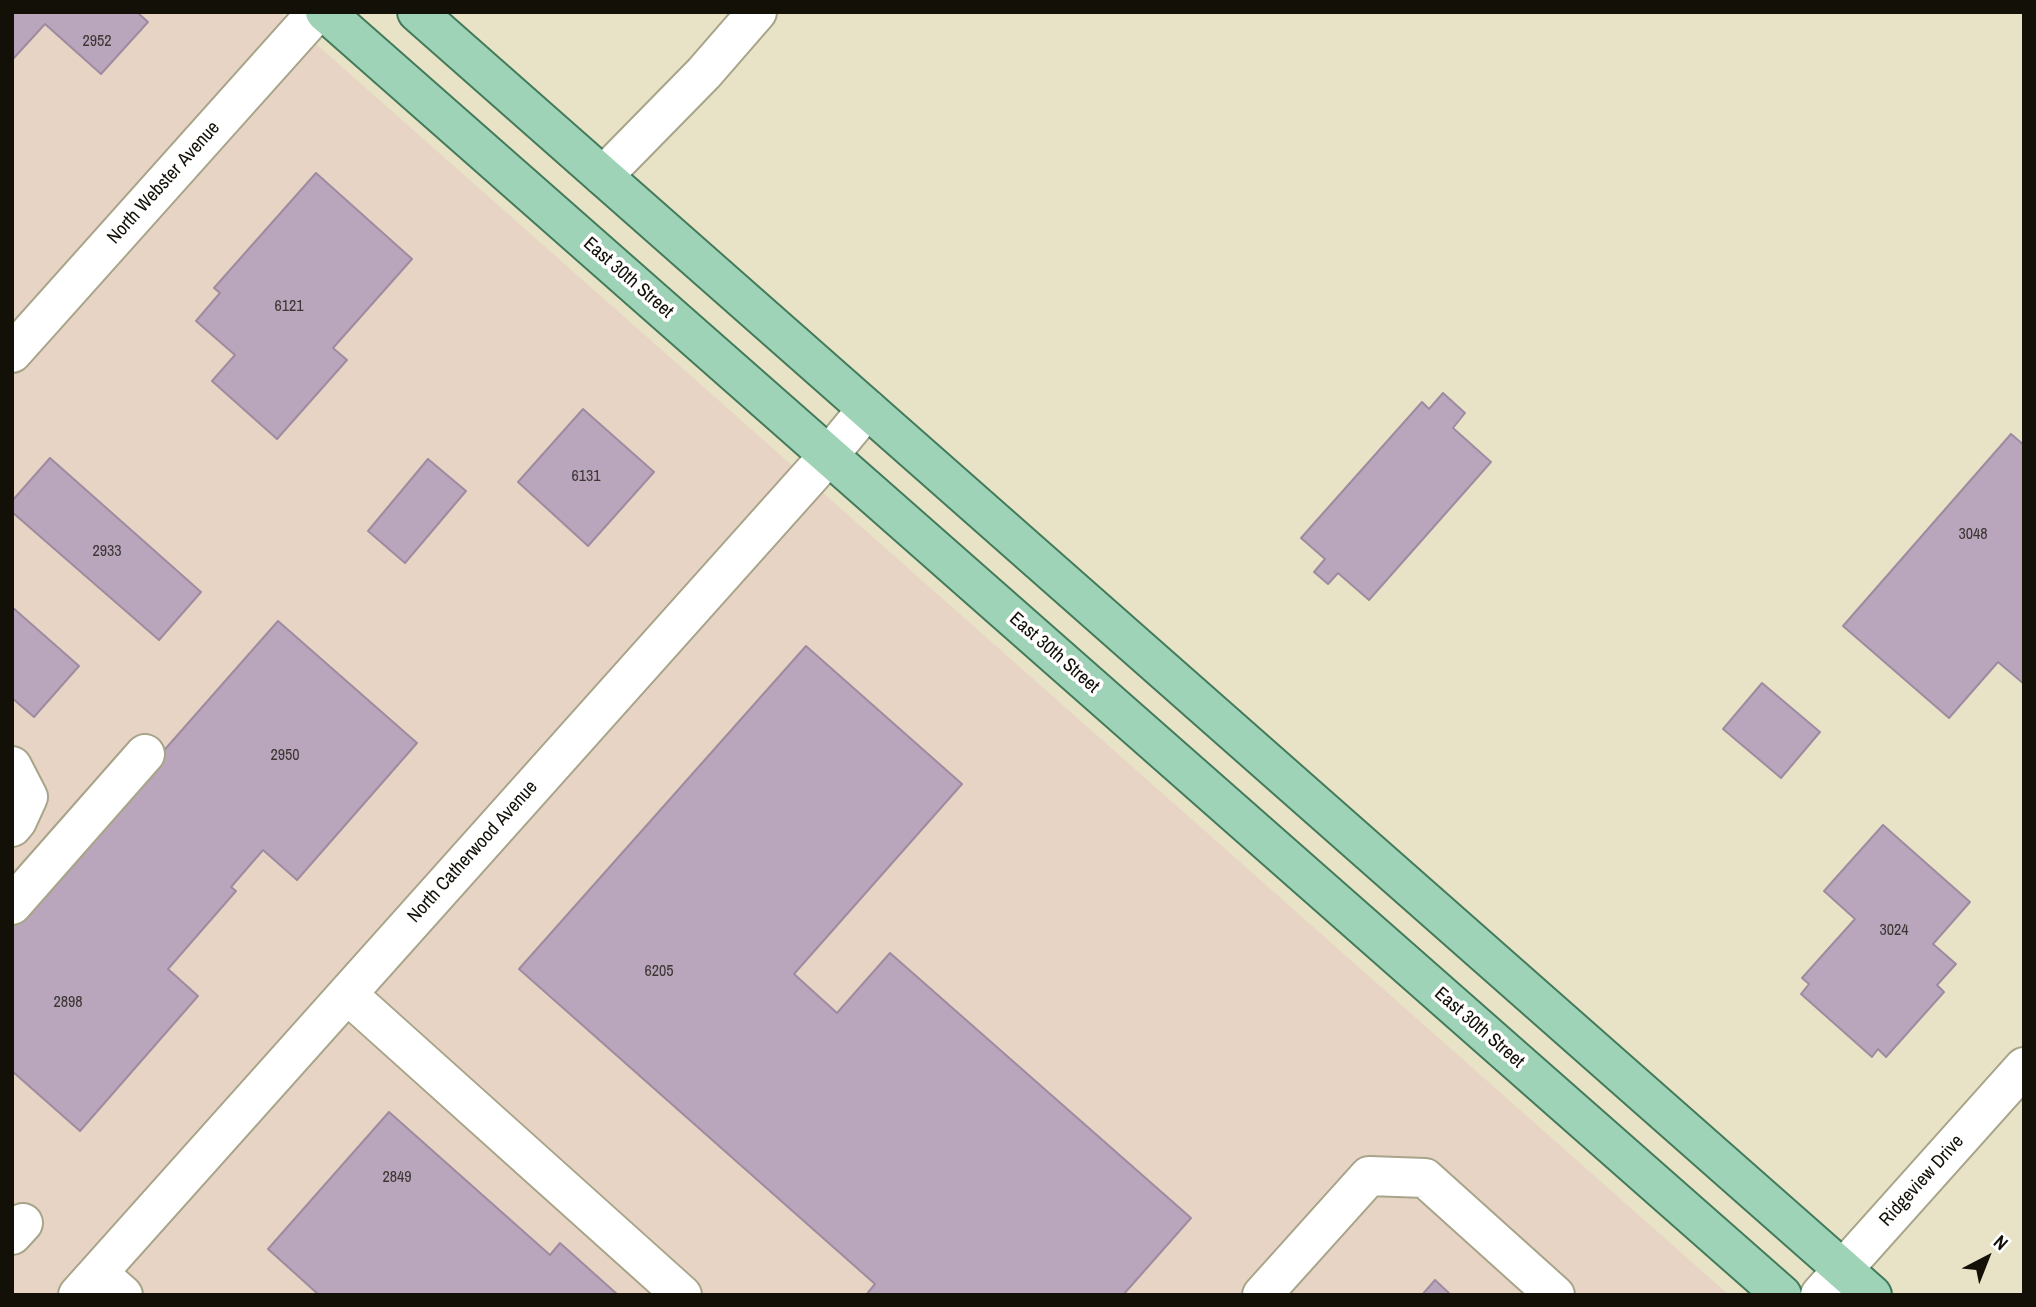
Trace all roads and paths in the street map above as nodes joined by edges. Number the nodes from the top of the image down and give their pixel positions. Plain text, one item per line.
1 (317, 12) edge
2 (325, 12) edge
3 (417, 12) edge
4 (757, 12) edge
5 (603, 176) junction
6 (12, 353) edge
7 (867, 409) junction
8 (829, 455) junction
9 (145, 754) dead end
10 (12, 766) edge
11 (12, 827) edge
12 (12, 905) edge
13 (347, 994) junction
14 (2024, 1066) edge
15 (1831, 1282) edge
16 (100, 1287) edge
17 (682, 1295) edge
18 (1262, 1295) edge
19 (1555, 1295) edge
20 (1782, 1295) edge
21 (1872, 1295) edge

1 - 6 street, North Webster Avenue
2 - 8 main road, East 30th Street
3 - 5 main road
4 - 5 street
5 - 7 main road
7 - 8 street, North Catherwood Avenue
7 - 15 main road
8 - 13 street, North Catherwood Avenue
8 - 20 main road, East 30th Street
9 - 12 street
10 - 11 street
13 - 16 street, North Catherwood Avenue
13 - 17 street
14 - 15 street, Ridgeview Drive
15 - 21 main road
18 - 19 street

